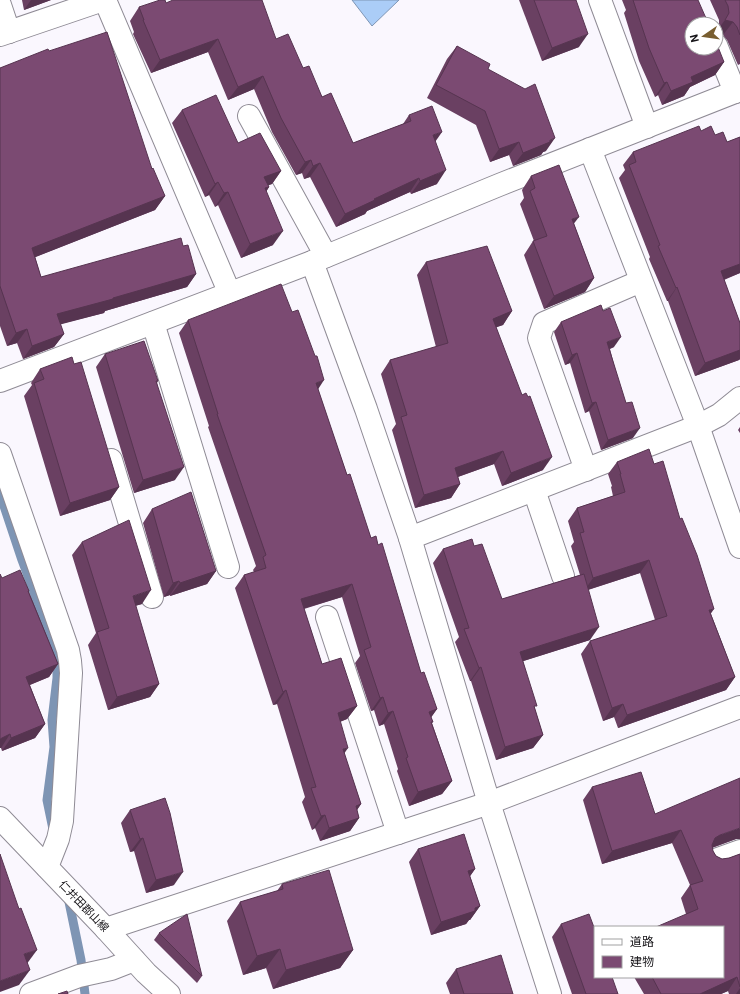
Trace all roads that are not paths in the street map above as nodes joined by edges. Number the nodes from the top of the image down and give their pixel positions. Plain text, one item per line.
1 (104, 0) edge
2 (600, 0) edge
3 (0, 5) edge
4 (5, 34) edge
5 (721, 56) edge
6 (738, 91) edge
7 (249, 116) dead end
8 (647, 126) junction
9 (590, 149) junction
10 (319, 259) junction
11 (641, 281) junction
12 (230, 294) junction
13 (153, 323) junction
14 (78, 351) junction
15 (85, 374) edge
16 (0, 381) edge
17 (740, 398) edge
18 (698, 426) junction
19 (105, 440) edge
20 (0, 454) edge
21 (586, 470) junction
22 (534, 490) junction
23 (410, 538) junction
24 (740, 547) edge
25 (228, 567) dead end
26 (563, 576) dead end
27 (152, 597) edge
28 (327, 617) dead end
29 (740, 707) edge
30 (489, 803) junction
31 (0, 818) edge
32 (398, 833) junction
33 (740, 851) edge
34 (715, 860) edge
35 (47, 867) junction
36 (106, 930) junction
37 (134, 960) junction
38 (31, 994) edge
39 (169, 994) edge
40 (550, 994) edge

1 - 4 street
1 - 12 street
2 - 8 street
3 - 4 street
5 - 6 street
6 - 8 street
7 - 10 street
8 - 9 street
9 - 10 street
9 - 11 street
10 - 12 street
10 - 23 street
11 - 18 street
11 - 21 street
12 - 13 street
13 - 14 street
13 - 25 street
14 - 15 street
14 - 16 street
17 - 18 street
18 - 21 street
18 - 24 street
19 - 27 street
20 - 35 street
21 - 22 street
22 - 23 street
22 - 26 street
23 - 30 street
28 - 32 street
29 - 30 street
30 - 32 street
30 - 40 street
31 - 35 street, 仁井田郡山線
32 - 36 street
33 - 34 street
35 - 36 street, 仁井田郡山線
36 - 37 street, 仁井田郡山線
37 - 38 street
37 - 39 street, 仁井田郡山線

